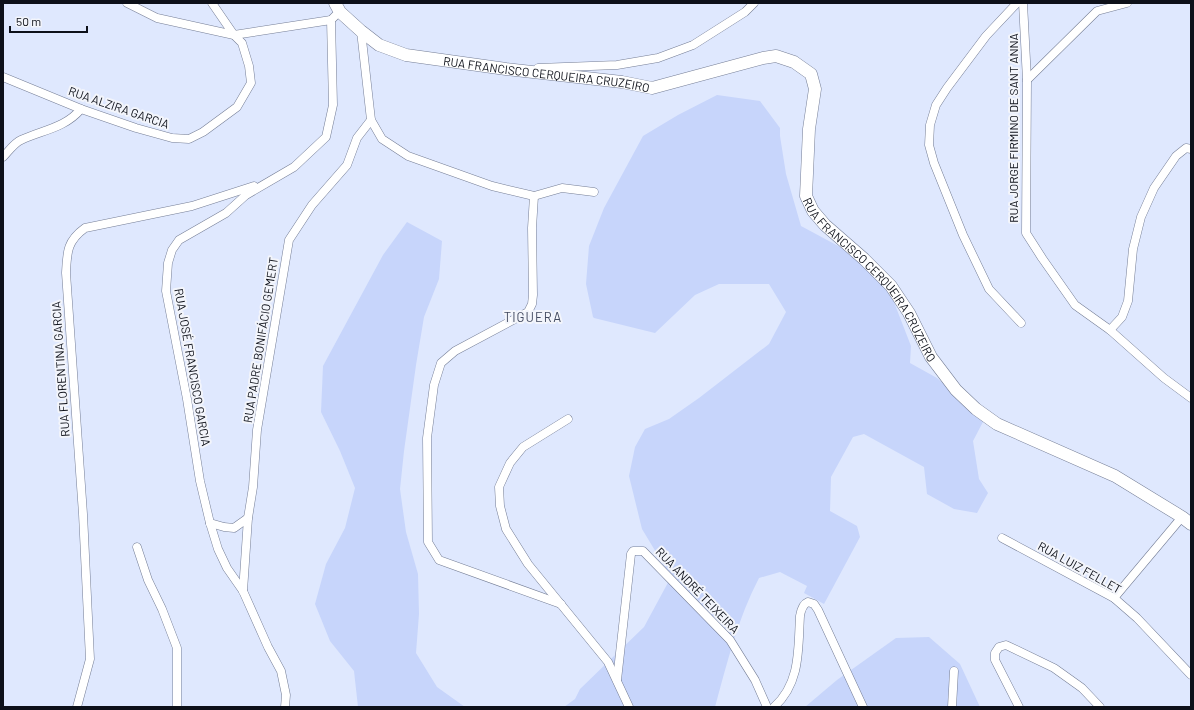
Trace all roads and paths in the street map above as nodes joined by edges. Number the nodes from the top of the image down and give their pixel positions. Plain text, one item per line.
1 (127, 3) edge
2 (212, 3) edge
3 (754, 3) edge
4 (1017, 3) edge
5 (1023, 3) edge
6 (1127, 3) edge
7 (335, 12) edge
8 (361, 31) junction
9 (234, 35) junction
10 (506, 69) junction
11 (3, 77) edge
12 (1027, 80) junction
13 (82, 109) junction
14 (371, 120) junction
15 (1191, 150) edge
16 (3, 157) edge
17 (272, 181) junction
18 (594, 192) dead end
19 (534, 196) junction
20 (1021, 323) dead end
21 (1110, 330) junction
22 (1191, 398) edge
23 (568, 420) dead end
24 (248, 518) junction
25 (1187, 521) edge
26 (210, 523) junction
27 (1002, 538) dead end
28 (137, 547) dead end
29 (243, 591) junction
30 (1114, 598) junction
31 (561, 604) junction
32 (954, 671) dead end
33 (1191, 675) edge
34 (617, 681) junction
35 (77, 707) edge
36 (176, 707) edge
37 (285, 707) edge
38 (629, 707) edge
39 (766, 707) edge
40 (774, 707) edge
41 (863, 707) edge
42 (952, 707) edge
43 (1019, 707) edge
44 (1100, 707) edge

1 - 9 street
2 - 9 street, RUA ALZIRA GARCIA
3 - 10 street
4 - 20 street
5 - 12 street, RUA JORGE FIRMINO DE SANT ANNA
6 - 12 street
7 - 8 main road, RUA FRANCISCO CERQUEIRA CRUZEIRO
7 - 9 street
7 - 17 street, RUA JOSÉ FRANCISCO GARCIA
8 - 10 main road, RUA FRANCISCO CERQUEIRA CRUZEIRO
8 - 14 street
9 - 13 street, RUA ALZIRA GARCIA
10 - 25 main road, RUA FRANCISCO CERQUEIRA CRUZEIRO
11 - 13 street, RUA ALZIRA GARCIA
12 - 21 street, RUA JORGE FIRMINO DE SANT ANNA
13 - 16 street
14 - 19 street
14 - 24 street, RUA PADRE BONIFÁCIO GEMERT
15 - 21 street
17 - 26 street, RUA JOSÉ FRANCISCO GARCIA
17 - 35 street, RUA FLORENTINA GARCIA
18 - 19 street
19 - 31 street
21 - 22 street, RUA JORGE FIRMINO DE SANT ANNA
23 - 31 street
24 - 26 street
24 - 29 street, RUA PADRE BONIFÁCIO GEMERT
25 - 30 street
26 - 29 street, RUA JOSÉ FRANCISCO GARCIA
27 - 30 street, RUA LUIZ FELLET
28 - 36 street
29 - 37 street, RUA JOSÉ FRANCISCO GARCIA
30 - 33 street, RUA LUIZ FELLET
31 - 34 street
32 - 42 street
34 - 38 street
34 - 39 street, RUA ANDRÉ TEIXEIRA
40 - 41 street
43 - 44 street

